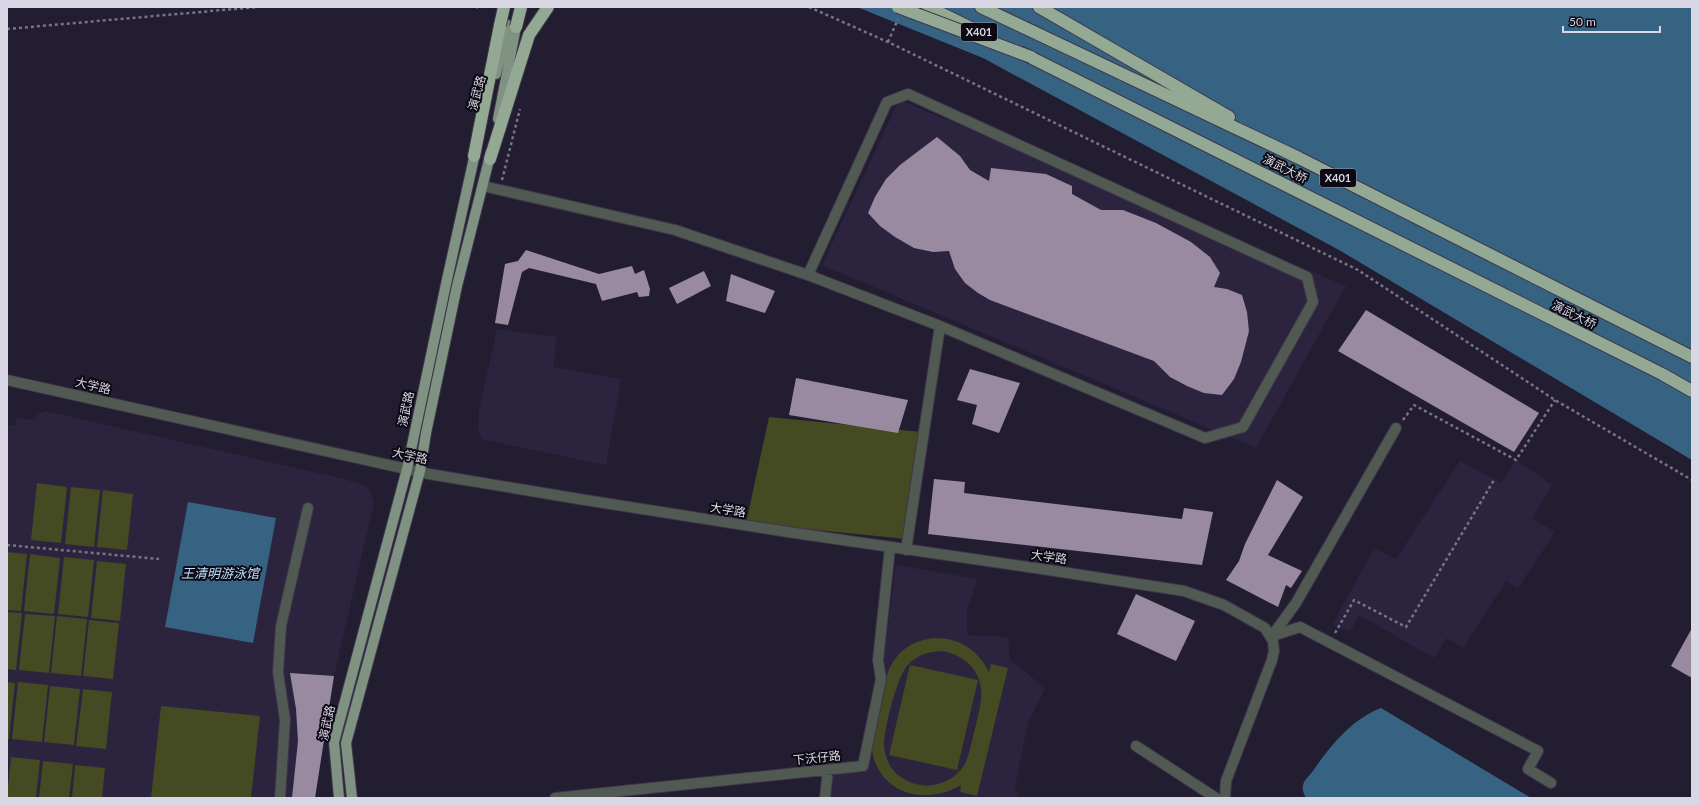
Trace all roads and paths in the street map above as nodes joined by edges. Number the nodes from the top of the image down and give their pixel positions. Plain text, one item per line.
1 (257, 7) edge
2 (504, 7) edge
3 (512, 7) edge
4 (521, 7) edge
5 (548, 7) edge
6 (809, 7) edge
7 (928, 7) edge
8 (981, 7) edge
9 (1039, 7) edge
10 (899, 10) edge
11 (508, 26) junction
12 (7, 29) edge
13 (888, 42) junction
14 (1030, 58) junction
15 (520, 108) dead end
16 (474, 156) joint
17 (1299, 158) junction
18 (490, 159) junction
19 (483, 186) junction
20 (499, 190) junction
21 (808, 275) junction
22 (940, 326) junction
23 (1692, 357) edge
24 (7, 380) edge
25 (1692, 391) edge
26 (1555, 400) junction
27 (1396, 428) joint
28 (407, 469) junction
29 (420, 471) junction
30 (1494, 480) dead end
31 (1692, 480) edge
32 (308, 508) dead end
33 (7, 545) edge
34 (890, 548) junction
35 (906, 550) junction
36 (159, 559) dead end
37 (1329, 630) dead end
38 (1272, 636) junction
39 (1136, 746) dead end
40 (828, 770) junction
41 (1551, 783) dead end
42 (280, 798) edge
43 (340, 798) edge
44 (352, 798) edge
45 (555, 798) edge
46 (825, 798) edge
47 (1216, 798) edge
48 (1225, 798) edge

1 - 12 path
2 - 11 highway, bridge
3 - 11 highway
4 - 11 highway, bridge
5 - 18 highway, bridge
6 - 13 path
7 - 14 highway, 演武大桥 / X401, bridge
8 - 17 highway, 演武大桥 / X401
9 - 17 highway
10 - 13 path
10 - 14 highway, bridge
11 - 16 highway
11 - 18 main road, 演武路
13 - 26 path
14 - 25 highway, 演武大桥 / X401
15 - 20 path
16 - 28 main road, 演武路
17 - 23 highway, 演武大桥 / X401
18 - 19 main road, 演武路
19 - 20 street
19 - 29 main road, 演武路
20 - 21 street
21 - 22 street
21 - 22 street
22 - 35 street
24 - 28 street, 大学路
26 - 27 path
26 - 31 path
27 - 38 street
28 - 29 street, 大学路
28 - 43 main road, 演武路
29 - 34 street, 大学路
29 - 44 main road, 演武路
30 - 37 path
32 - 42 street
33 - 36 path
34 - 35 street, 大学路
34 - 40 street, 下沃仔路
35 - 38 street, 大学路
38 - 41 street
38 - 48 street
39 - 47 street
40 - 45 street, 下沃仔路
40 - 46 street

